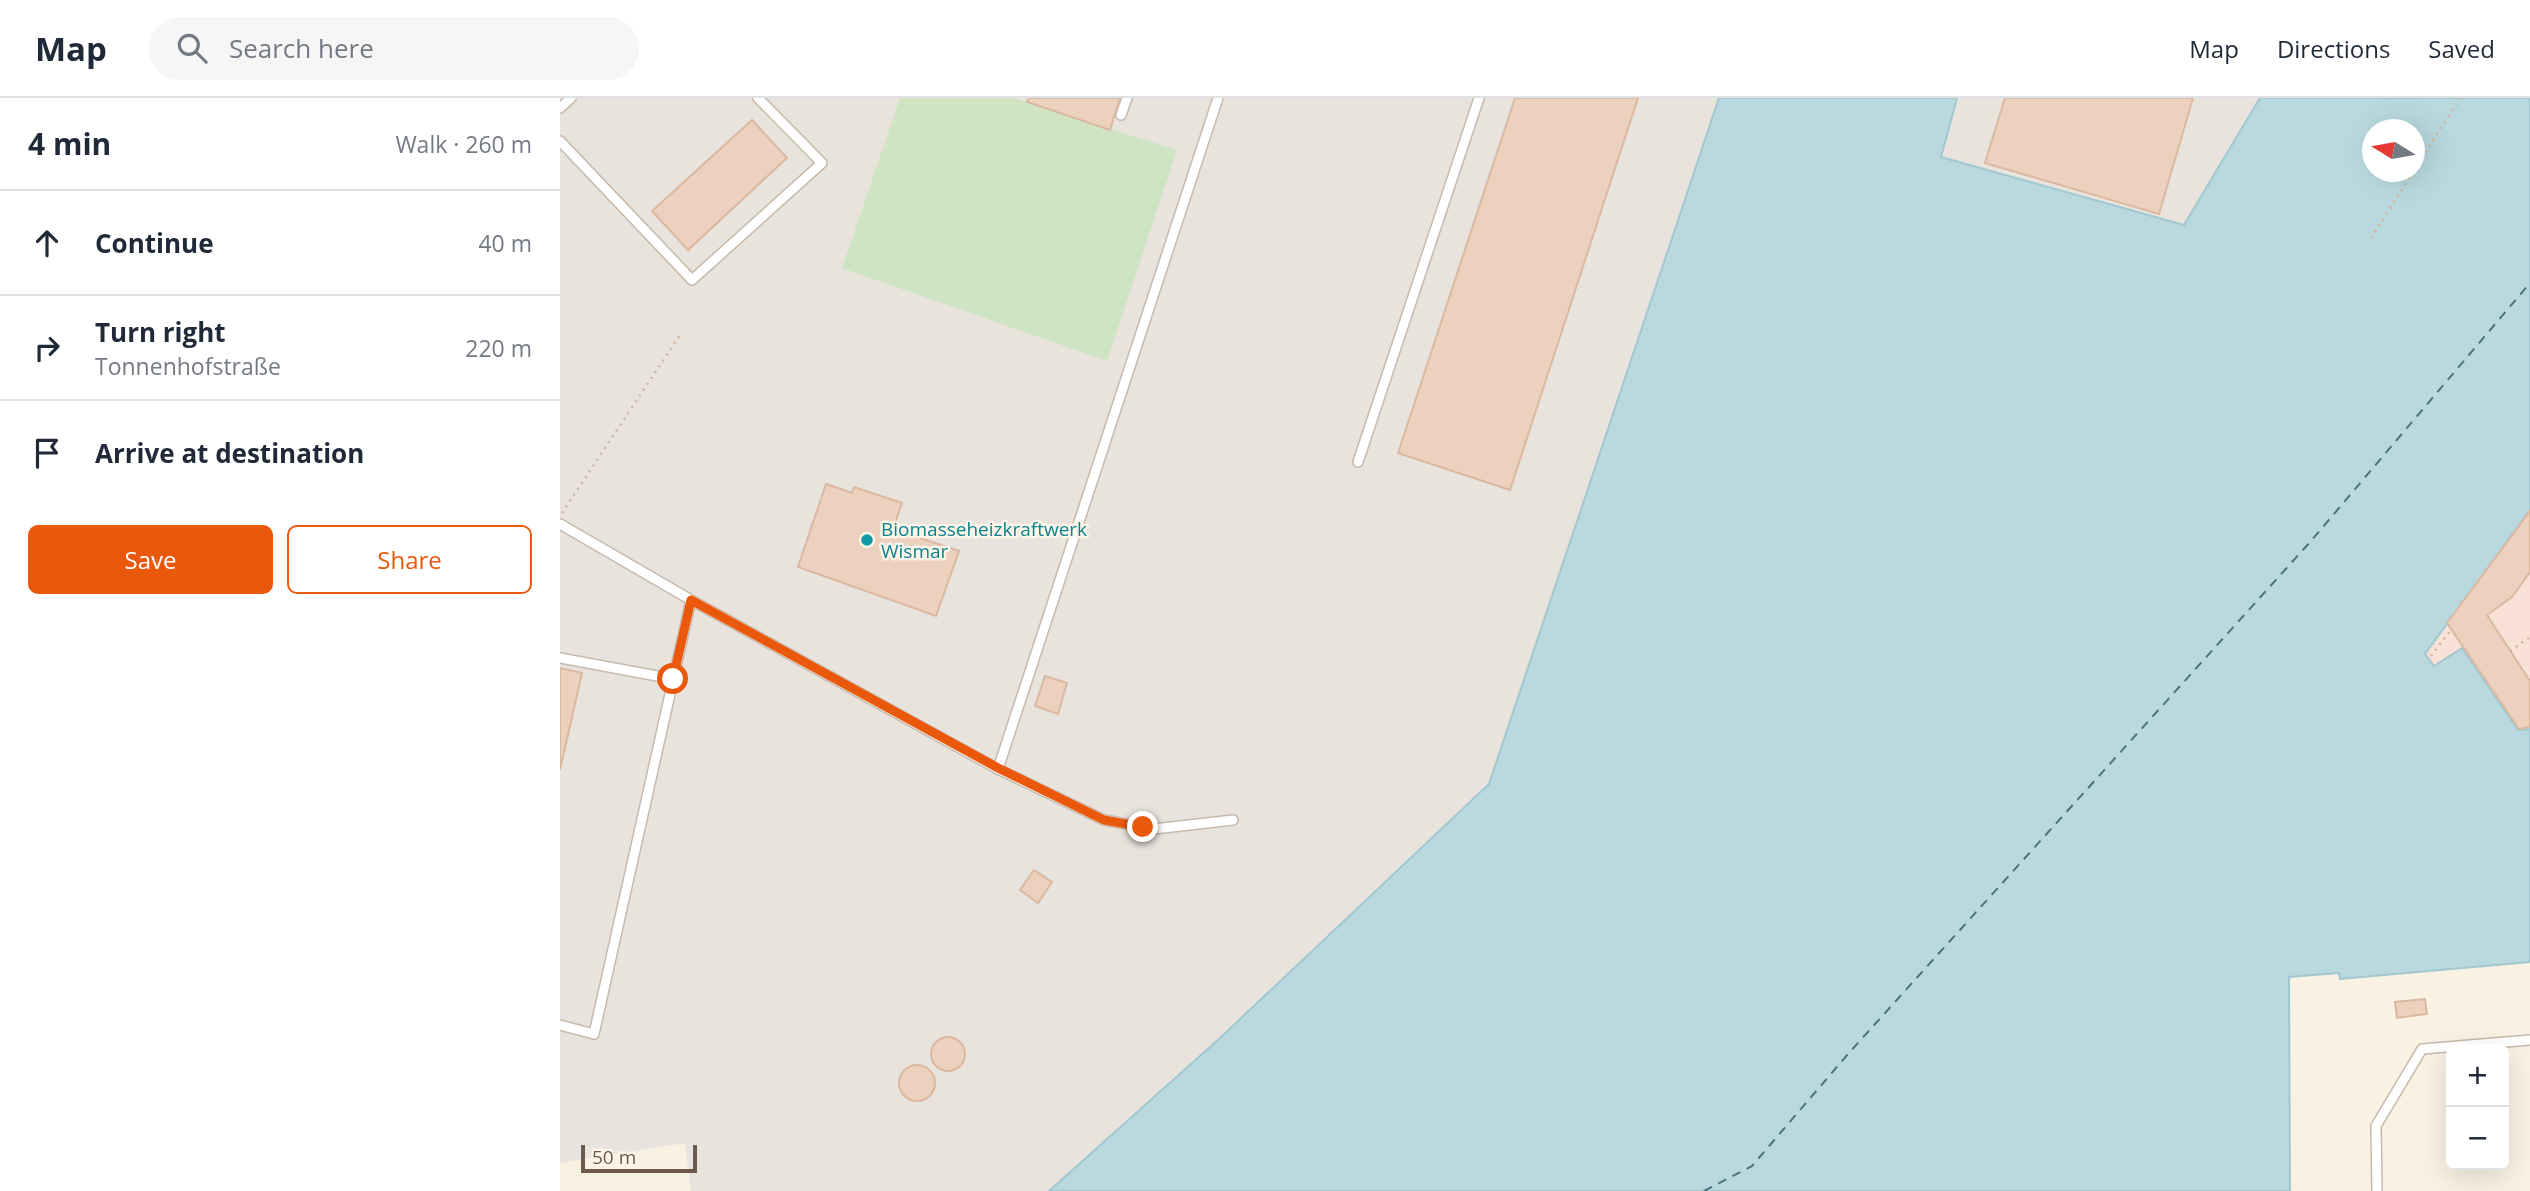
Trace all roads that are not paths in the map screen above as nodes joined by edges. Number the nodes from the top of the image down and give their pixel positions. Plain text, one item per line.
1 (571, 98) edge
2 (758, 98) edge
3 (1127, 98) edge
4 (1218, 98) edge
5 (1479, 98) edge
6 (560, 108) edge
7 (1121, 115) dead end
8 (560, 141) edge
9 (1359, 461) dead end
10 (560, 524) edge
11 (691, 600) junction
12 (560, 658) edge
13 (673, 679) junction
14 (998, 768) junction
15 (1233, 820) dead end
16 (560, 1025) edge
17 (2530, 1040) edge
18 (2377, 1191) edge

1 - 6 lane
2 - 8 lane
3 - 7 lane
4 - 14 lane
5 - 9 lane
10 - 11 lane
11 - 13 lane
11 - 14 lane
12 - 13 lane
13 - 16 lane
14 - 15 lane
17 - 18 lane

